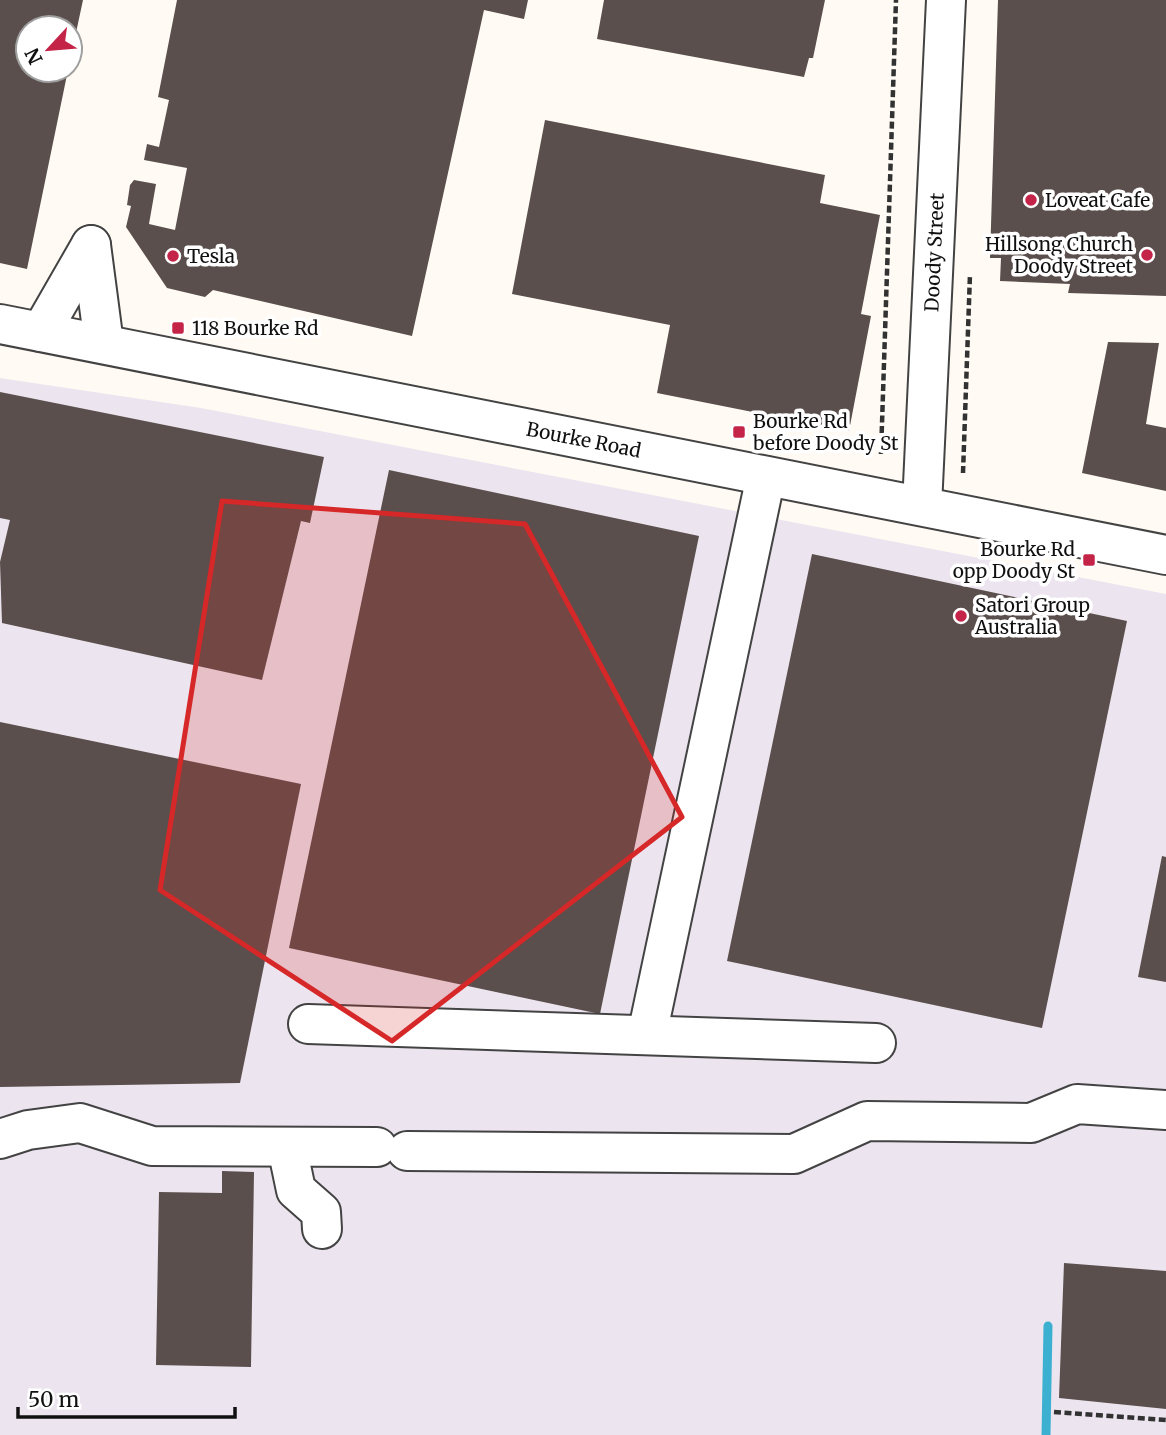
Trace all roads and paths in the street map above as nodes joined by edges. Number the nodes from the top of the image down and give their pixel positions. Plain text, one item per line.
1 (896, 0) edge
2 (946, 0) edge
3 (0, 324) edge
4 (41, 332) junction
5 (104, 344) junction
6 (881, 454) dead end
7 (766, 475) junction
8 (922, 506) junction
9 (1166, 555) edge
10 (308, 1024) dead end
11 (647, 1035) junction
12 (876, 1043) dead end
13 (1166, 1110) edge
14 (0, 1139) edge
15 (288, 1147) junction
16 (322, 1229) dead end
17 (1054, 1412) dead end
18 (1166, 1420) edge

1 - 6 path
2 - 8 street, Doody Street
3 - 4 street, Bourke Road
4 - 5 street, Bourke Road
4 - 5 street
5 - 7 street, Bourke Road
7 - 8 street, Bourke Road
7 - 11 street
8 - 9 street, Bourke Road
10 - 11 street
11 - 12 street
13 - 15 street
14 - 15 street
15 - 16 street
17 - 18 path

